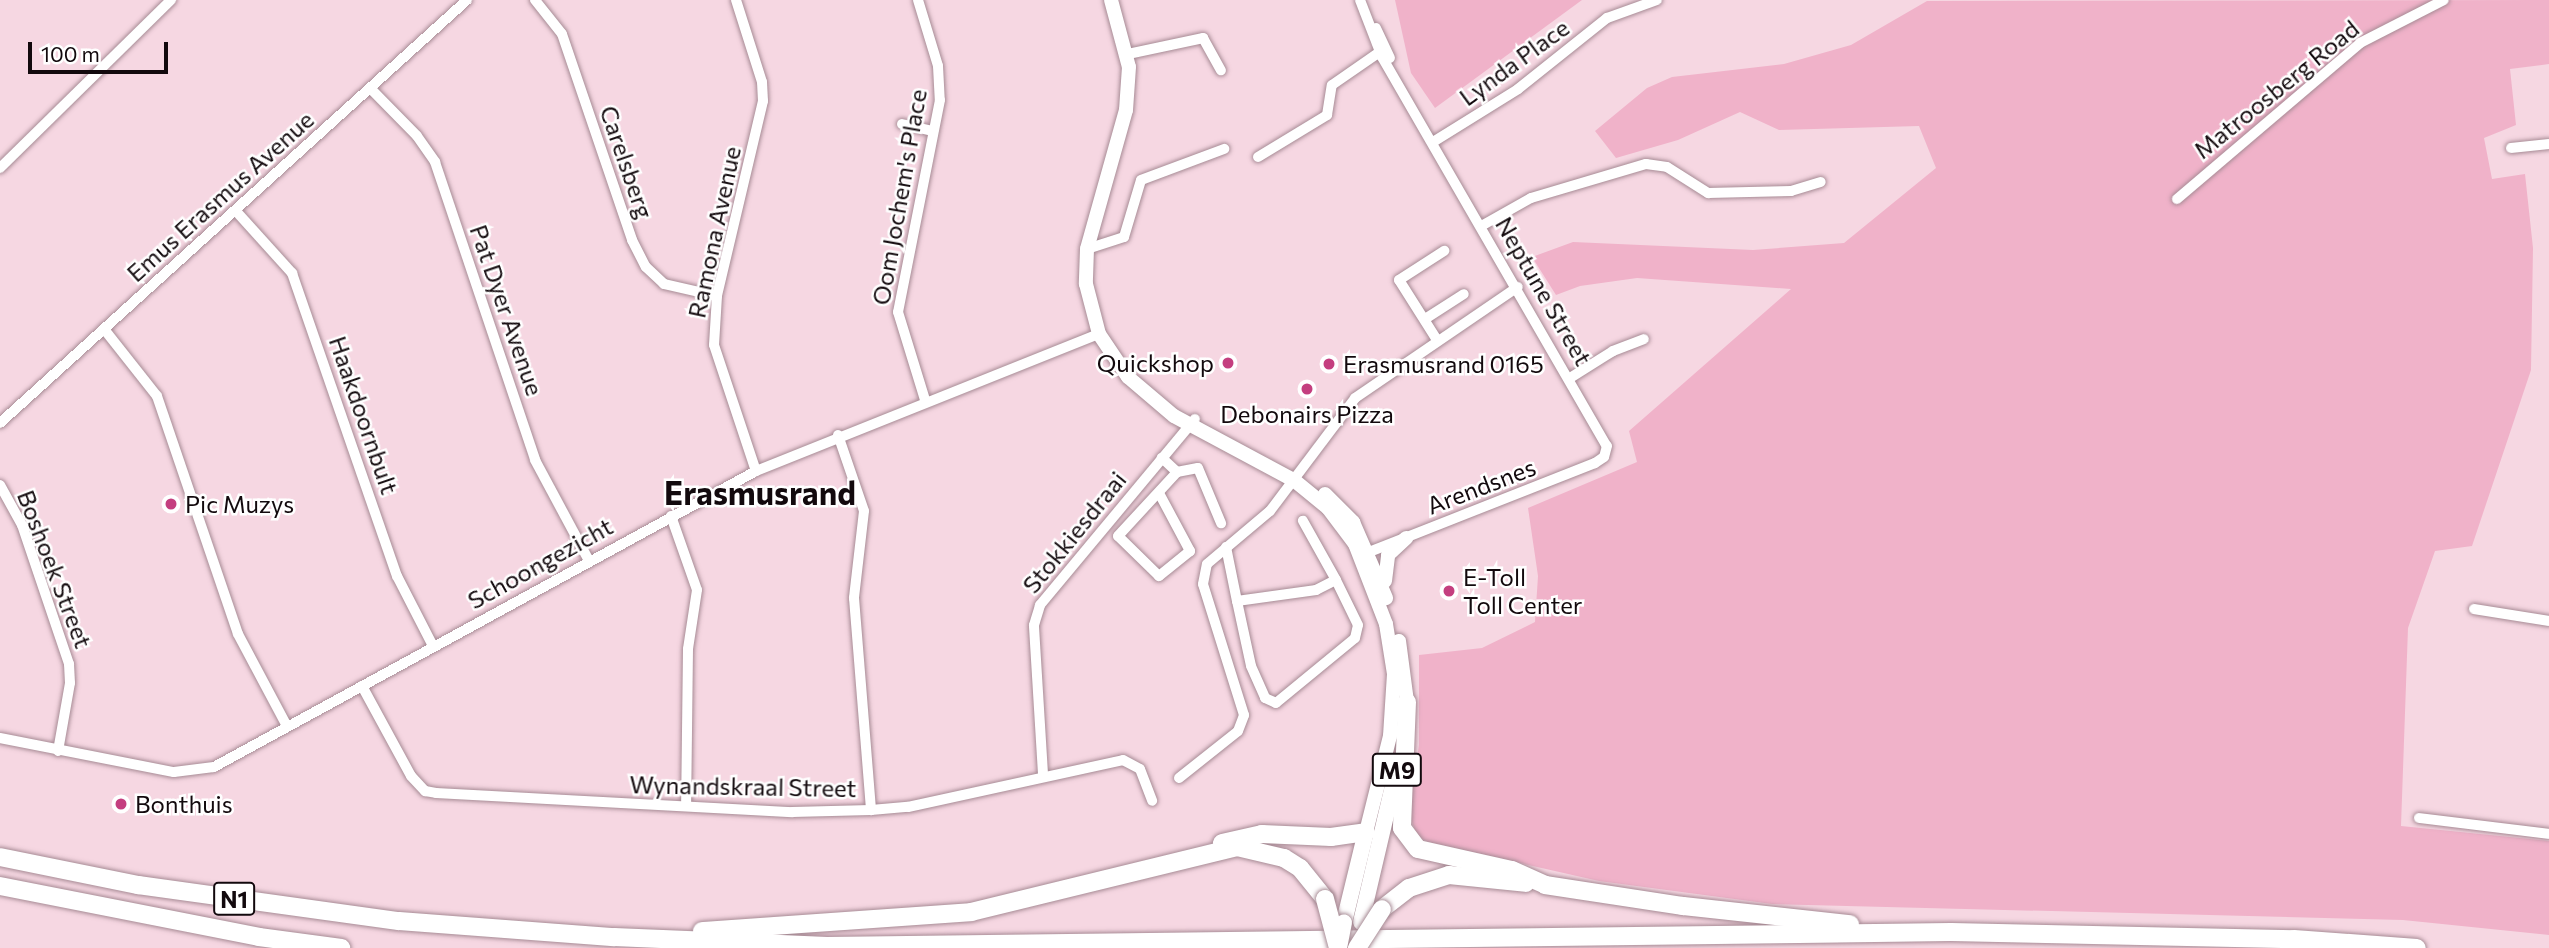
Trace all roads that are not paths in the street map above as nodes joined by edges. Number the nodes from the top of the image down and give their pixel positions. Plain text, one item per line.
1 (171, 0) edge
2 (467, 0) edge
3 (536, 0) edge
4 (736, 0) edge
5 (918, 0) edge
6 (1111, 0) edge
7 (1360, 0) edge
8 (1366, 0) edge
9 (1657, 0) edge
10 (2444, 0) edge
11 (1382, 50) junction
12 (1128, 54) junction
13 (1221, 70) dead end
14 (370, 88) junction
15 (902, 124) dead end
16 (933, 131) junction
17 (1434, 142) junction
18 (2549, 144) edge
19 (2511, 148) dead end
20 (1224, 149) dead end
21 (1258, 157) dead end
22 (0, 168) edge
23 (1821, 182) dead end
24 (2177, 199) dead end
25 (236, 211) junction
26 (1483, 225) junction
27 (1087, 248) junction
28 (1444, 251) dead end
29 (1518, 287) junction
30 (1464, 294) dead end
31 (717, 296) junction
32 (1425, 319) junction
33 (104, 329) junction
34 (1099, 334) junction
35 (1437, 340) junction
36 (1644, 340) dead end
37 (1570, 378) junction
38 (925, 400) junction
39 (1193, 422) junction
40 (0, 423) edge
41 (838, 435) junction
42 (1606, 446) joint
43 (1162, 458) junction
44 (756, 471) junction
45 (1177, 472) junction
46 (1297, 478) junction
47 (0, 485) edge
48 (1158, 493) junction
49 (671, 516) junction
50 (1303, 521) dead end
51 (1222, 523) dead end
52 (1406, 538) junction
53 (1226, 547) junction
54 (1365, 553) junction
55 (588, 559) junction
56 (1336, 580) junction
57 (1237, 601) junction
58 (2474, 609) dead end
59 (2549, 621) edge
60 (1395, 627) junction
61 (433, 646) junction
62 (362, 686) junction
63 (1407, 702) junction
64 (287, 726) junction
65 (0, 738) edge
66 (58, 751) junction
67 (1043, 774) junction
68 (1179, 778) dead end
69 (1152, 801) dead end
70 (686, 805) junction
71 (870, 810) junction
72 (2419, 818) dead end
73 (1366, 832) junction
74 (2549, 834) edge
75 (0, 857) edge
76 (1105, 879) junction
77 (1545, 885) junction
78 (0, 886) edge
79 (1951, 932) junction
80 (614, 937) junction
81 (1348, 941) edge
82 (341, 948) edge
83 (2417, 948) edge

1 - 22 street
2 - 14 street, Emus Erasmus Avenue
3 - 31 street, Carelsberg
4 - 31 street, Ramona Avenue
5 - 16 street, Oom Jochem's Place
6 - 12 main road, M9
7 - 11 street, Neptune Street
8 - 11 street, Neptune Street
9 - 17 street, Lynda Place
10 - 24 street, Matroosberg Road
11 - 17 street, Neptune Street
11 - 21 street
12 - 13 street
12 - 27 main road, M9
14 - 25 street, Emus Erasmus Avenue
14 - 55 street, Pat Dyer Avenue
15 - 16 street
16 - 38 street, Oom Jochem's Place
17 - 26 street, Neptune Street
18 - 19 street
20 - 27 street
23 - 26 street
25 - 33 street, Emus Erasmus Avenue
25 - 61 street, Haakdoornbult
26 - 29 street, Neptune Street
27 - 34 main road, M9
28 - 32 street
29 - 35 street
29 - 37 street, Neptune Street
30 - 32 street
31 - 44 street, Ramona Avenue
32 - 35 street
33 - 40 street, Emus Erasmus Avenue
33 - 64 street
34 - 38 street, Schoongezicht
34 - 39 main road, M9
35 - 46 street
36 - 37 street
37 - 42 street, Neptune Street
38 - 41 street, Schoongezicht
39 - 43 street, Stokkiesdraai
39 - 46 main road, M9
41 - 44 street, Schoongezicht
41 - 71 street
42 - 52 street, Arendsnes
43 - 45 street
43 - 67 street, Stokkiesdraai
44 - 49 street, Schoongezicht
45 - 48 street
45 - 51 street
46 - 53 street
46 - 54 main road, M9
47 - 66 street, Boshoek Street
48 - 48 street
49 - 55 street, Schoongezicht
49 - 70 street
50 - 56 street
52 - 54 street, Arendsnes
52 - 60 main road
53 - 57 street
53 - 68 street
54 - 60 main road, M9
54 - 73 main road, M9
55 - 61 street, Schoongezicht
56 - 57 street
56 - 57 street
58 - 59 street
60 - 63 main road, M9
61 - 62 street, Schoongezicht
62 - 64 street, Schoongezicht
62 - 70 street, Wynandskraal Street
63 - 77 highway
63 - 81 main road, M9
64 - 66 street, Schoongezicht
65 - 66 street, Schoongezicht
67 - 69 street, Wynandskraal Street
67 - 71 street, Wynandskraal Street
70 - 71 street, Wynandskraal Street
72 - 74 street
73 - 76 highway
73 - 81 main road
75 - 80 highway, N1
76 - 80 highway
76 - 81 highway, bridge
77 - 79 highway
77 - 81 highway, bridge
78 - 82 highway, N1
79 - 80 highway, N1
79 - 83 highway, N1

